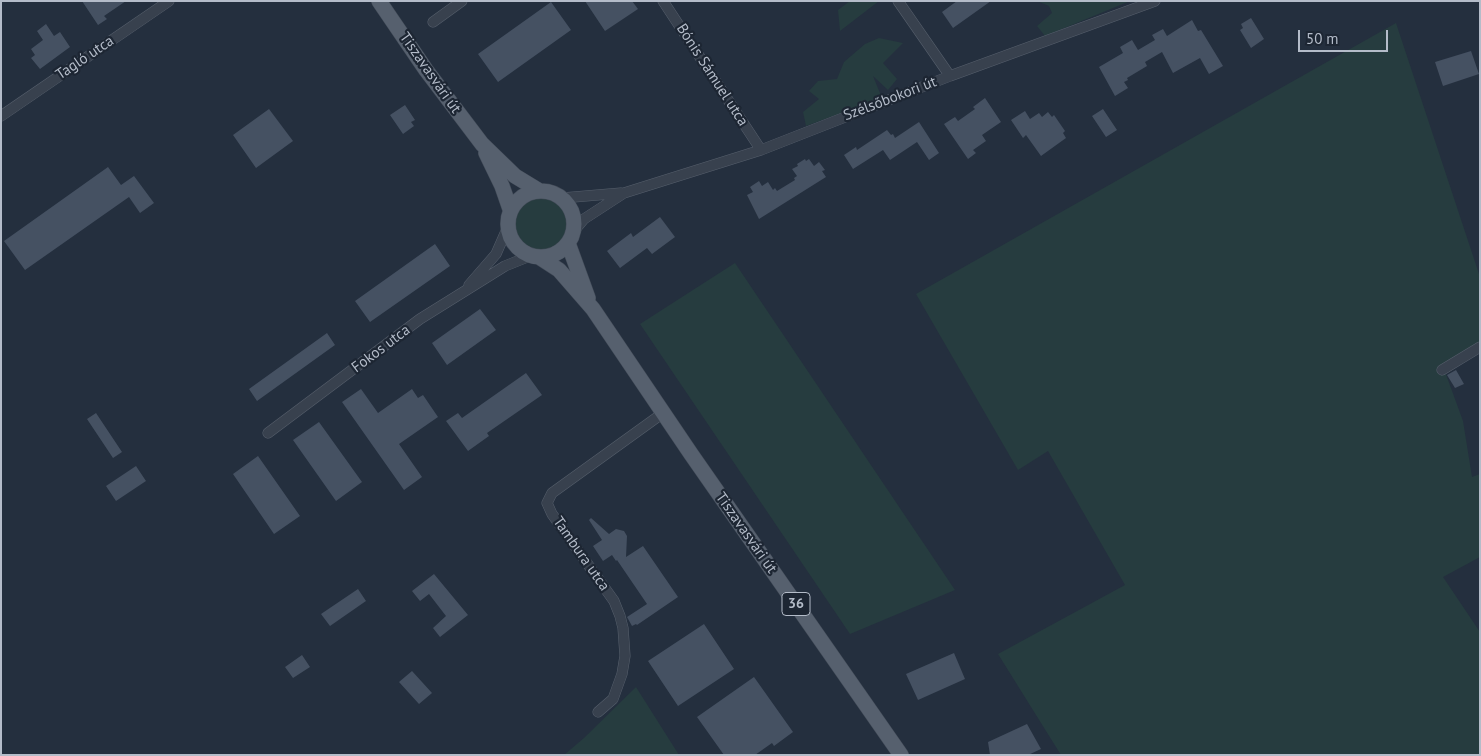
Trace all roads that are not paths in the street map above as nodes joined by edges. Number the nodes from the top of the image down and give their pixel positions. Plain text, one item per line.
1 (169, 1) edge
2 (379, 1) edge
3 (462, 1) edge
4 (663, 1) edge
5 (898, 1) edge
6 (1155, 1) edge
7 (433, 22) dead end
8 (950, 76) junction
9 (1, 116) edge
10 (482, 144) junction
11 (761, 150) junction
12 (538, 190) junction
13 (624, 193) junction
14 (562, 198) junction
15 (510, 209) junction
16 (508, 229) junction
17 (571, 237) junction
18 (534, 256) junction
19 (463, 292) junction
20 (593, 309) junction
21 (1480, 347) edge
22 (1442, 370) dead end
23 (663, 413) junction
24 (268, 433) dead end
25 (598, 712) dead end
26 (901, 755) edge

1 - 9 street, Tagló utca
2 - 10 main road, Tiszavasvári út
3 - 7 street
4 - 11 street, Bónis Sámuel utca
5 - 8 street
6 - 8 street, Szélsőbokori út
8 - 11 street, Szélsőbokori út
10 - 12 main road
10 - 15 main road
11 - 13 street, Szélsőbokori út
12 - 14 main road
12 - 15 main road
13 - 14 street
13 - 17 street
14 - 17 main road, 36
15 - 16 main road
16 - 18 main road, 36
16 - 19 street
17 - 18 main road
17 - 20 main road, 36
18 - 19 street, Fokos utca
18 - 20 main road, 36
19 - 24 street, Fokos utca
20 - 23 main road, Tiszavasvári út / 36
21 - 22 street
23 - 25 street, Tambura utca
23 - 26 main road, Tiszavasvári út / 36

